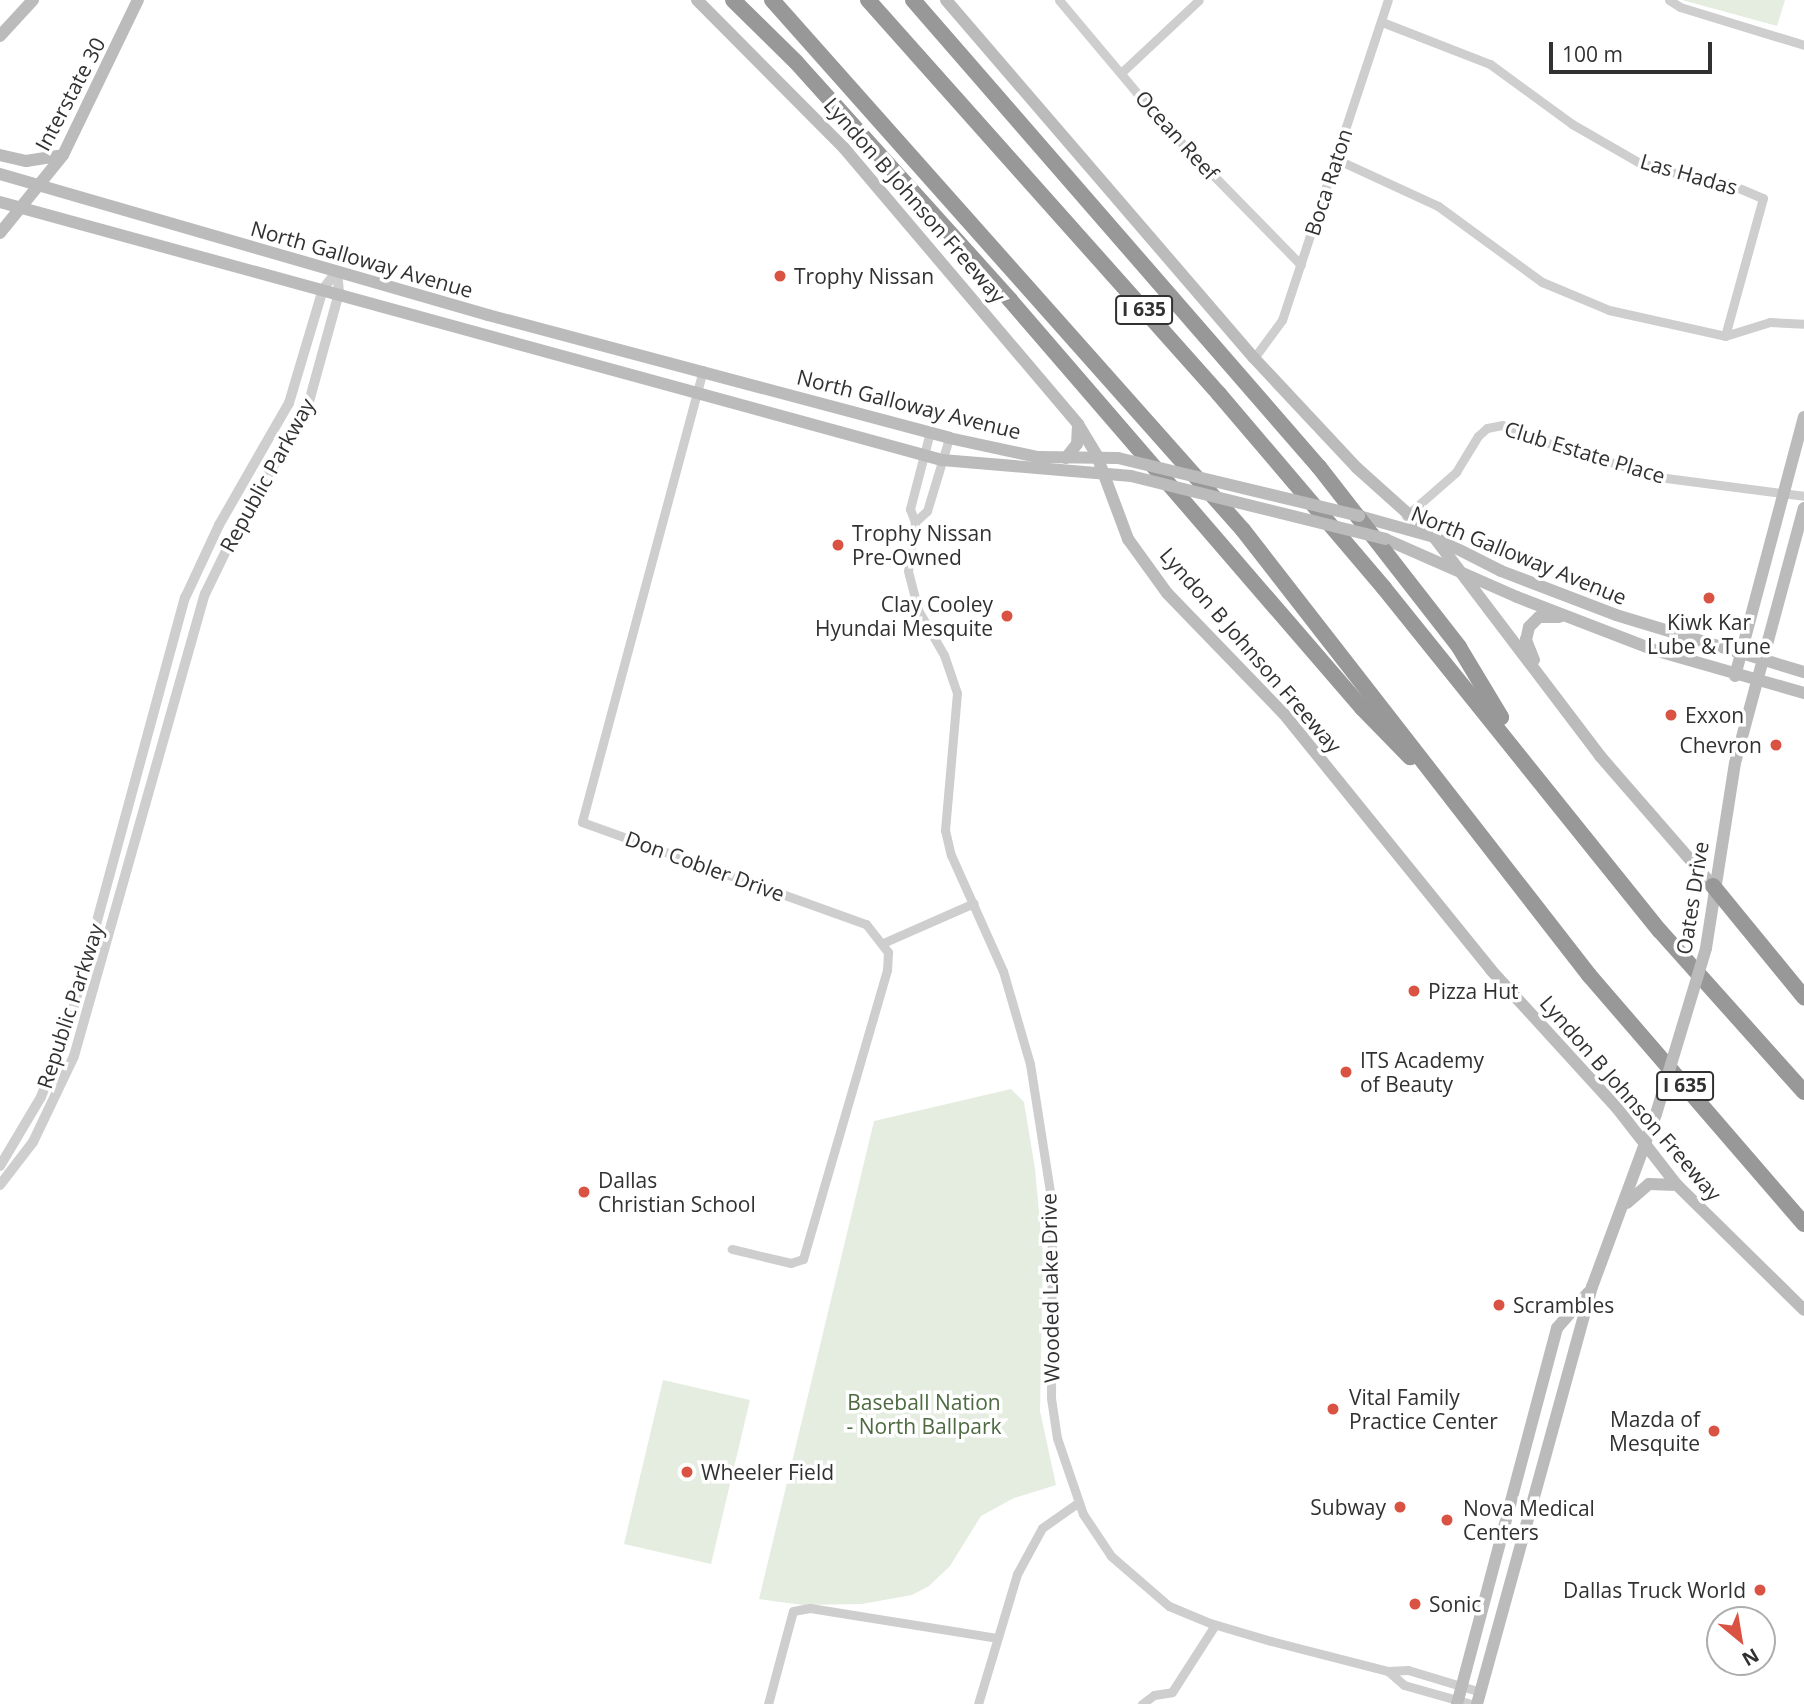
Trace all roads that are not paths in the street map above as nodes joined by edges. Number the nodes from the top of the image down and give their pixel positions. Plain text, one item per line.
1 (33, 0) edge
2 (138, 0) edge
3 (697, 0) edge
4 (733, 0) edge
5 (772, 0) edge
6 (868, 0) edge
7 (913, 0) edge
8 (946, 0) edge
9 (1059, 0) edge
10 (1199, 0) edge
11 (1388, 0) edge
12 (1669, 0) edge
13 (1382, 22) junction
14 (0, 36) edge
15 (1804, 45) edge
16 (1122, 72) junction
17 (0, 155) edge
18 (63, 155) junction
19 (1336, 159) junction
20 (0, 174) edge
21 (41, 184) junction
22 (0, 202) edge
23 (20, 208) junction
24 (0, 233) edge
25 (210, 236) junction
26 (202, 258) junction
27 (1301, 265) junction
28 (337, 271) junction
29 (323, 289) junction
30 (339, 293) junction
31 (1804, 324) edge
32 (1726, 335) junction
33 (1254, 358) junction
34 (703, 370) junction
35 (698, 393) junction
36 (1804, 417) edge
37 (1078, 424) junction
38 (930, 432) junction
39 (949, 438) junction
40 (266, 448) junction
41 (924, 453) junction
42 (1097, 456) junction
43 (1066, 458) junction
44 (280, 459) junction
45 (942, 460) junction
46 (1104, 472) junction
47 (1783, 494) junction
48 (1385, 495) junction
49 (1804, 496) edge
50 (1804, 508) edge
51 (1406, 516) junction
52 (915, 522) junction
53 (1375, 524) junction
54 (1338, 527) junction
55 (1434, 537) junction
56 (1461, 570) junction
57 (1575, 618) junction
58 (1741, 653) junction
59 (1762, 660) junction
60 (1804, 672) edge
61 (1735, 676) junction
62 (1757, 680) junction
63 (1545, 683) junction
64 (1804, 693) edge
65 (1528, 763) junction
66 (1436, 783) junction
67 (1713, 886) junction
68 (974, 903) junction
69 (883, 943) junction
70 (1804, 997) edge
71 (1804, 1092) edge
72 (1647, 1145) junction
73 (0, 1166) edge
74 (0, 1185) edge
75 (1677, 1185) junction
76 (1612, 1223) junction
77 (1804, 1224) edge
78 (732, 1249) dead end
79 (1592, 1287) junction
80 (1804, 1310) edge
81 (1513, 1490) junction
82 (1534, 1496) junction
83 (1079, 1502) junction
84 (1215, 1625) junction
85 (997, 1638) junction
86 (1388, 1671) junction
87 (1462, 1685) junction
88 (1479, 1698) edge
89 (1462, 1703) edge
90 (768, 1704) edge
91 (978, 1704) edge
92 (1142, 1704) edge

1 - 14 main road
2 - 18 main road, Interstate 30
3 - 37 main road, Lyndon B Johnson Freeway
4 - 66 highway
5 - 66 highway, Lyndon B Johnson Freeway / I 635
6 - 65 highway, I 635
7 - 65 highway
8 - 33 main road
9 - 16 street, Ocean Reef
10 - 16 street
11 - 13 street, Boca Raton
12 - 15 street
13 - 19 street, Boca Raton
13 - 32 street, Las Hadas
16 - 27 street, Ocean Reef
17 - 18 main road
18 - 21 main road, Interstate 30
19 - 27 street, Boca Raton
19 - 32 street
20 - 21 main road, North Galloway Avenue
21 - 23 main road, Interstate 30
21 - 25 main road, North Galloway Avenue
22 - 23 main road, North Galloway Avenue
23 - 24 main road, Interstate 30
23 - 26 main road, North Galloway Avenue
25 - 26 main road
25 - 28 main road, North Galloway Avenue
26 - 29 main road, North Galloway Avenue
27 - 33 street, Boca Raton
28 - 29 street, Republic Parkway
28 - 30 street, Republic Parkway
28 - 34 main road, North Galloway Avenue
29 - 30 main road, North Galloway Avenue
29 - 40 street, Republic Parkway
30 - 35 main road, North Galloway Avenue
30 - 44 street, Republic Parkway
31 - 32 street
33 - 48 main road
34 - 35 street, Don Cobler Drive
34 - 38 main road, North Galloway Avenue
35 - 41 main road, North Galloway Avenue
35 - 69 street, Don Cobler Drive
36 - 47 main road
37 - 42 main road, Lyndon B Johnson Freeway
37 - 43 main road
38 - 39 main road, North Galloway Avenue
38 - 41 street, Wooded Lake Drive
39 - 43 main road, North Galloway Avenue
39 - 45 street, Wooded Lake Drive
40 - 44 street
40 - 73 street, Republic Parkway
41 - 45 main road, North Galloway Avenue
41 - 52 street, Wooded Lake Drive
42 - 43 main road, North Galloway Avenue
42 - 46 main road, Lyndon B Johnson Freeway
42 - 53 main road, North Galloway Avenue, bridge
44 - 74 street, Republic Parkway
45 - 46 main road, North Galloway Avenue
45 - 52 street, Wooded Lake Drive
46 - 54 main road, North Galloway Avenue, bridge
46 - 72 main road, Lyndon B Johnson Freeway
47 - 49 street, Club Estate Place
47 - 51 street, Club Estate Place
47 - 58 main road
48 - 51 main road
48 - 53 main road
50 - 59 main road, Oates Drive
51 - 55 main road
52 - 68 street, Wooded Lake Drive
53 - 54 main road, bridge
53 - 55 main road, North Galloway Avenue
54 - 56 main road, North Galloway Avenue, bridge
55 - 56 main road
55 - 58 main road, North Galloway Avenue
56 - 57 main road, North Galloway Avenue
56 - 63 main road
57 - 61 main road, North Galloway Avenue
57 - 63 main road
58 - 59 main road, North Galloway Avenue
58 - 61 main road
59 - 60 main road, North Galloway Avenue
59 - 62 main road, Oates Drive
61 - 62 main road, North Galloway Avenue
62 - 64 main road, North Galloway Avenue
62 - 67 main road, Oates Drive
63 - 67 main road
65 - 71 highway, I 635
66 - 77 highway, Lyndon B Johnson Freeway / I 635
67 - 70 highway
67 - 72 main road, Oates Drive, bridge
68 - 69 street
68 - 83 street, Wooded Lake Drive
69 - 78 street
72 - 75 main road, Lyndon B Johnson Freeway
72 - 76 main road, Oates Drive
75 - 76 main road
75 - 80 main road, Lyndon B Johnson Freeway
76 - 79 main road, Oates Drive
79 - 81 main road, Oates Drive
79 - 82 main road, Oates Drive
81 - 82 main road
81 - 87 main road, Oates Drive
82 - 88 main road, Oates Drive
83 - 84 street, Wooded Lake Drive
83 - 85 street
84 - 86 street, Wooded Lake Drive
84 - 92 street
85 - 90 street
85 - 91 street
86 - 87 street, Wooded Lake Drive
86 - 89 street, Wooded Lake Drive
87 - 88 street, Wooded Lake Drive
87 - 89 main road, Oates Drive

